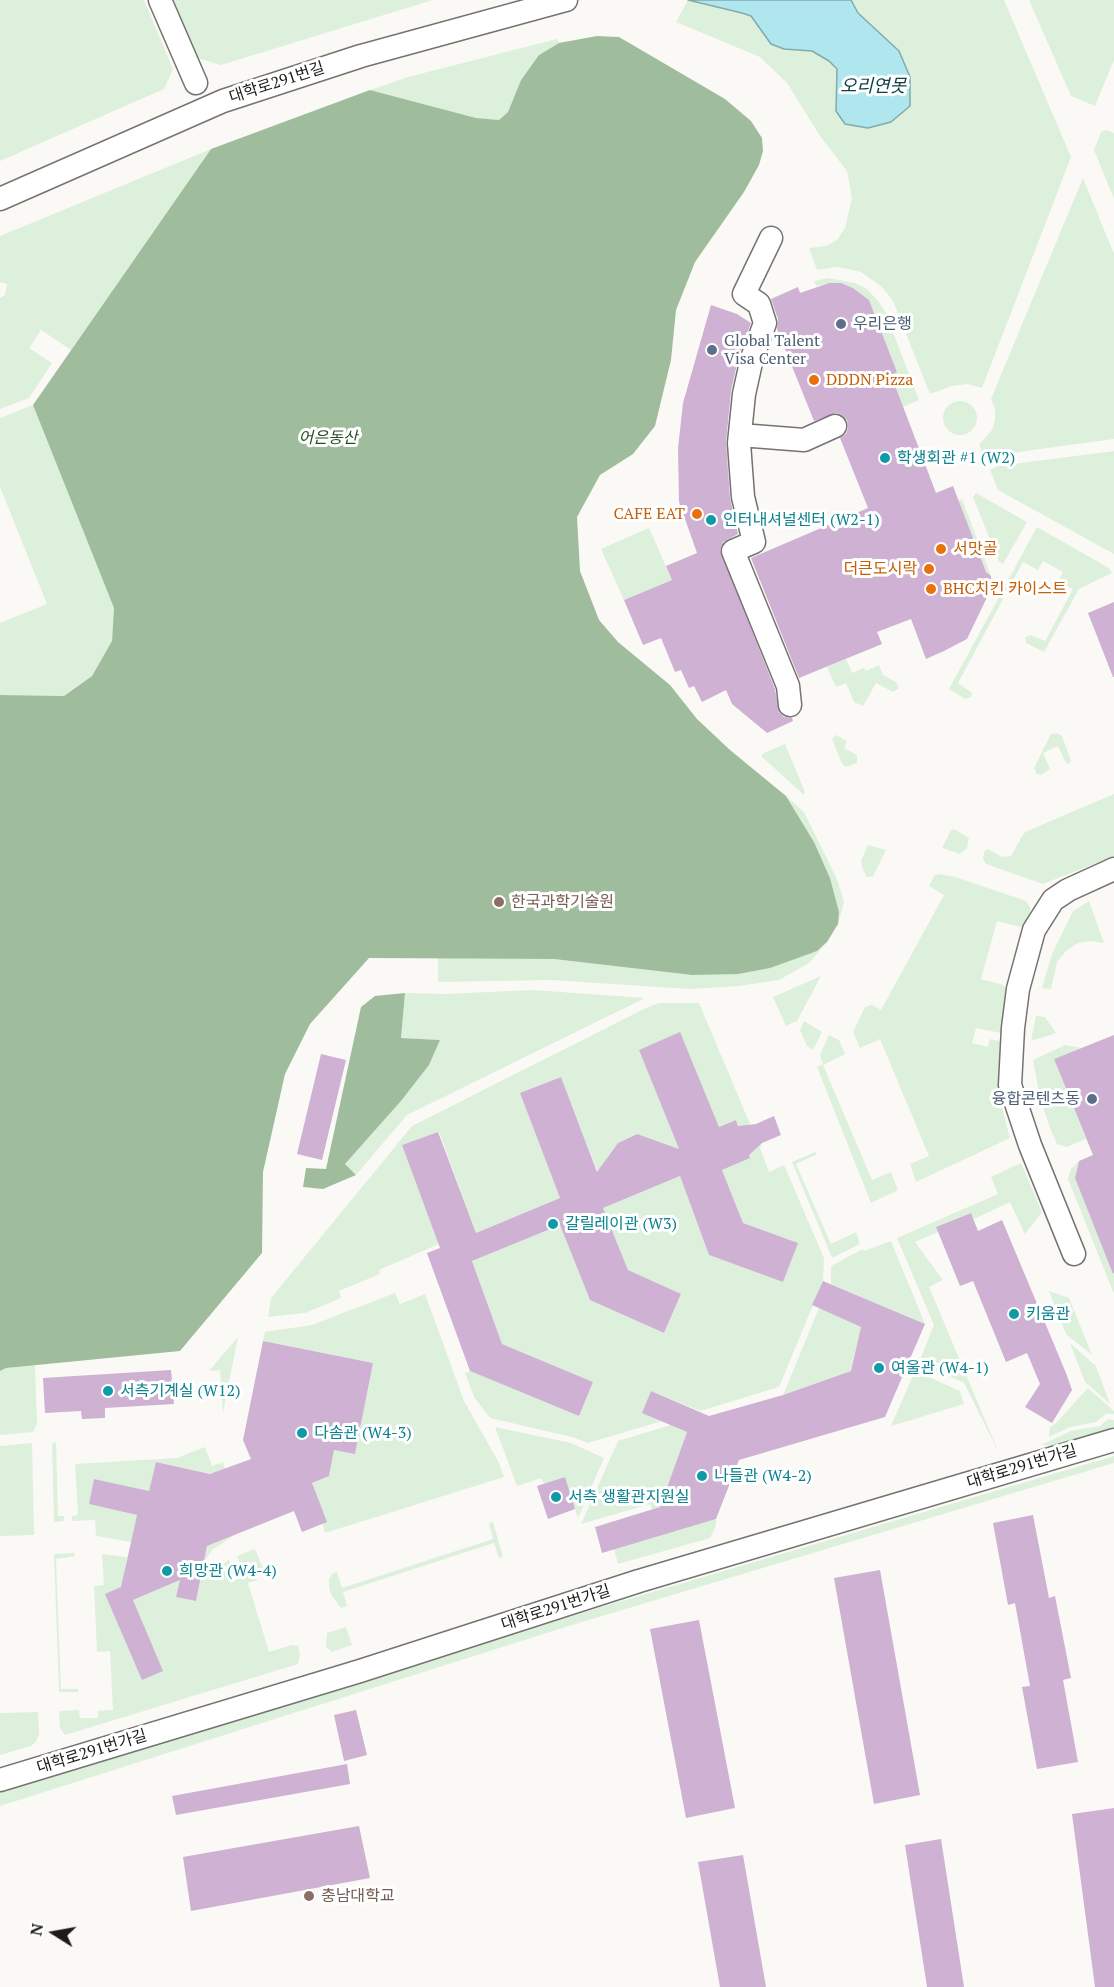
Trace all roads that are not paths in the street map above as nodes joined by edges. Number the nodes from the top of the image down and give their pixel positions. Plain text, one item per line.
1 (160, 0) edge
2 (566, 0) edge
3 (196, 83) dead end
4 (0, 199) edge
5 (771, 238) dead end
6 (835, 426) dead end
7 (740, 435) junction
8 (793, 697) dead end
9 (1114, 869) edge
10 (1074, 1254) dead end
11 (1114, 1440) edge
12 (0, 1780) edge

1 - 3 street
2 - 4 street, 대학로291번길
5 - 7 street
6 - 7 street
7 - 8 street
9 - 10 street
11 - 12 street, 대학로291번가길

